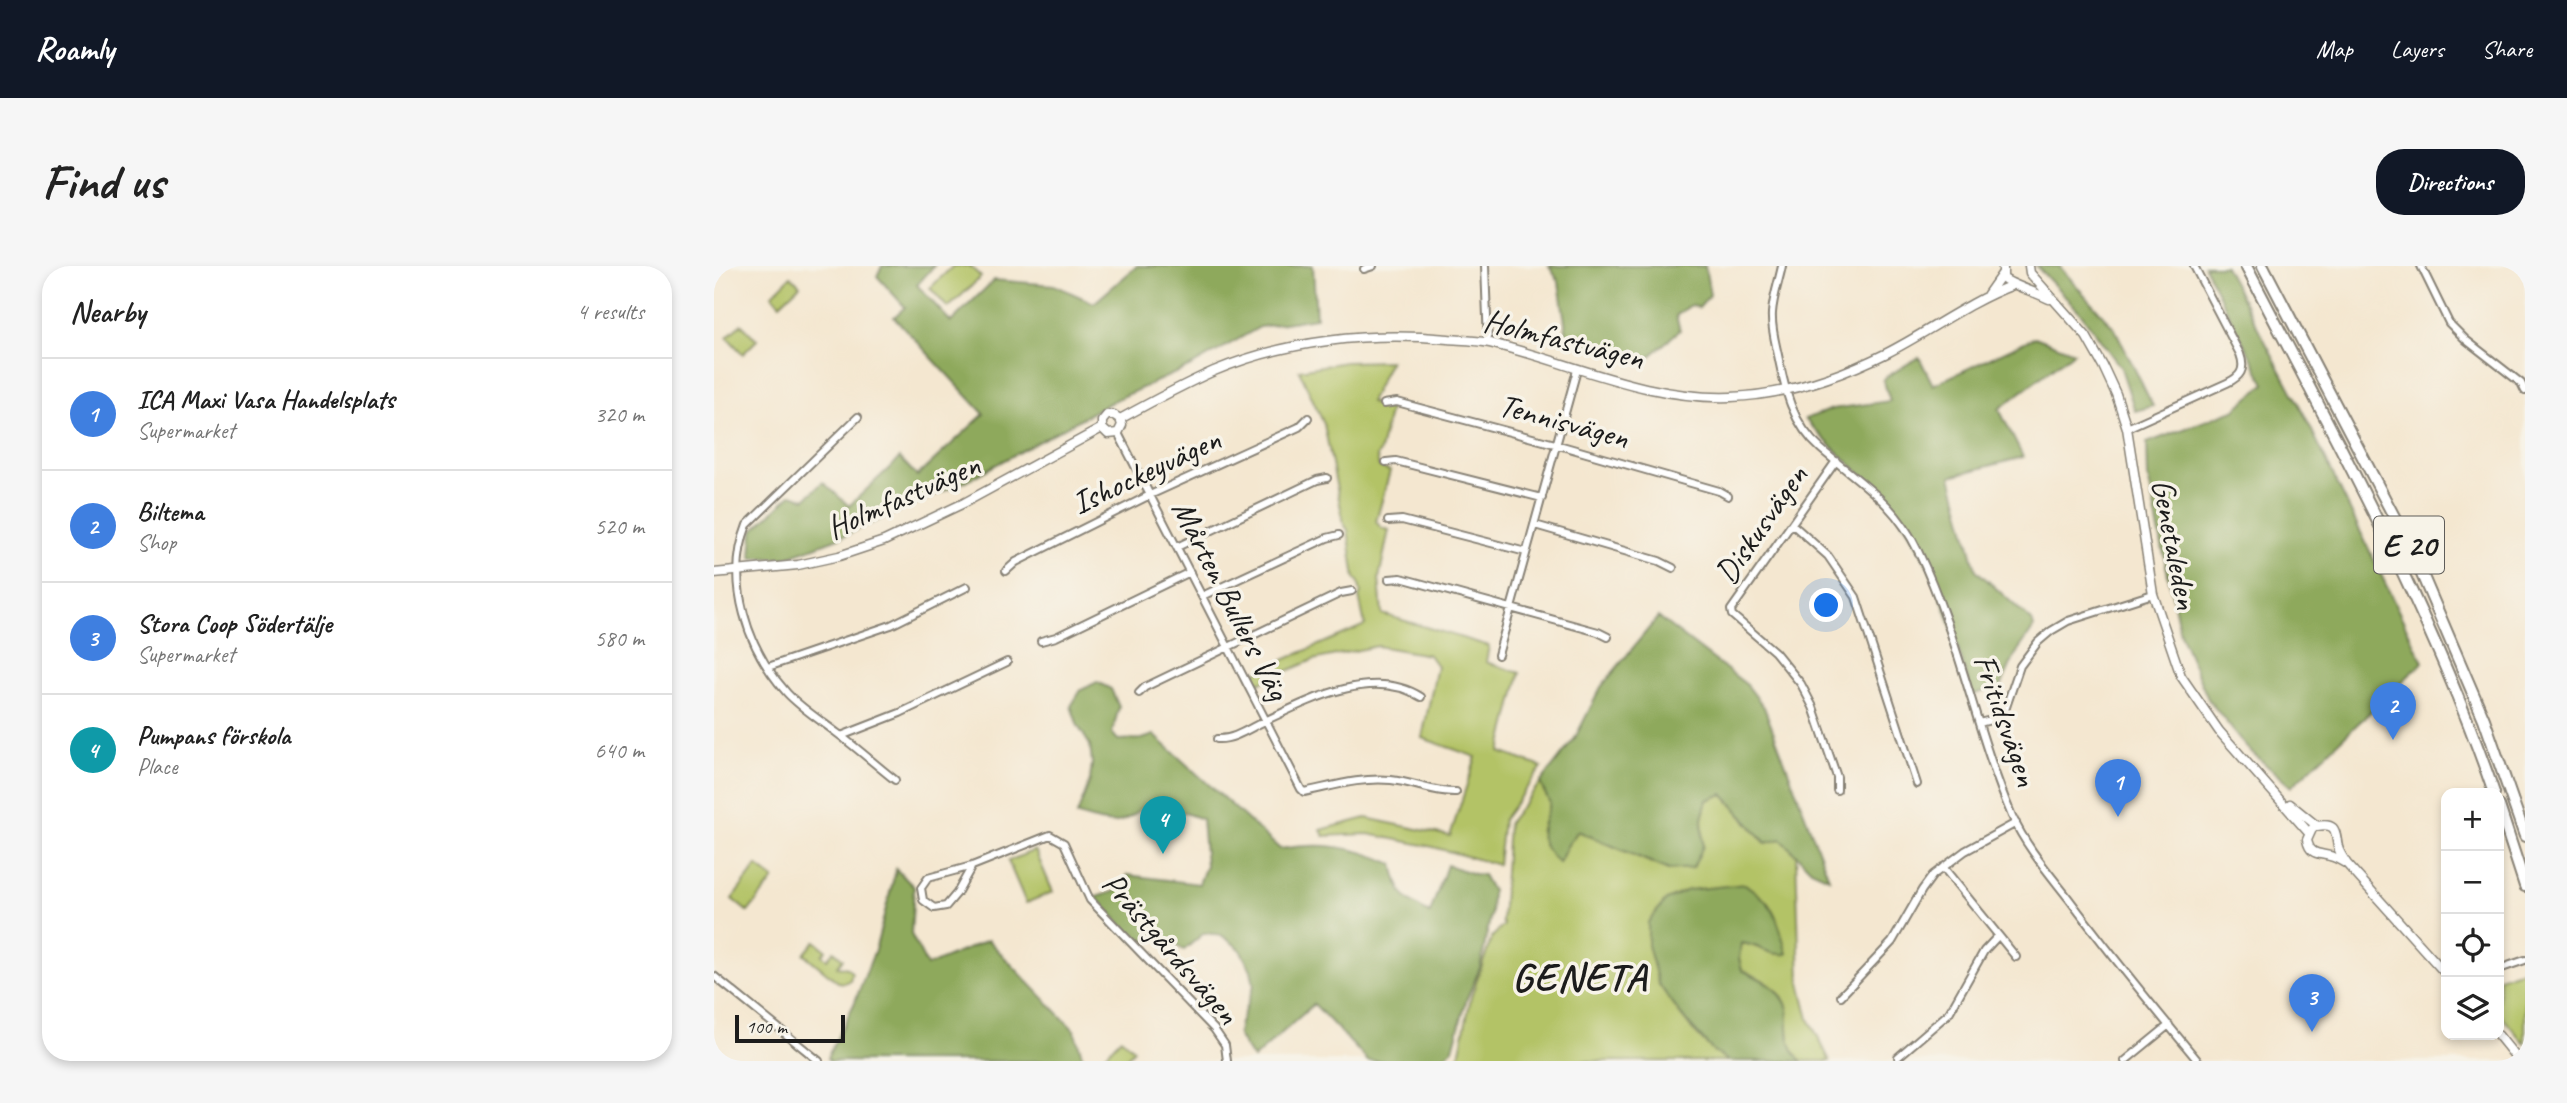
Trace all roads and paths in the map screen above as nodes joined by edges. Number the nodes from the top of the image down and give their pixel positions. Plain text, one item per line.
1 (1373, 266) edge
2 (1485, 266) edge
3 (1782, 266) edge
4 (2194, 266) edge
5 (2246, 266) edge
6 (2263, 266) edge
7 (2421, 266) edge
8 (2003, 268) edge
9 (1364, 269) dead end
10 (2029, 270) edge
11 (2016, 285) junction
12 (1988, 295) junction
13 (2052, 300) junction
14 (1488, 343) junction
15 (1577, 370) junction
16 (1785, 390) junction
17 (2525, 391) edge
18 (1384, 404) dead end
19 (858, 417) dead end
20 (1308, 418) dead end
21 (1120, 419) junction
22 (1102, 428) junction
23 (2127, 428) junction
24 (1118, 433) junction
25 (1555, 444) junction
26 (1836, 461) junction
27 (1386, 462) dead end
28 (1326, 478) dead end
29 (1150, 495) junction
30 (1728, 496) dead end
31 (1542, 498) junction
32 (1388, 521) dead end
33 (1792, 524) junction
34 (1535, 525) junction
35 (1339, 535) dead end
36 (1177, 547) junction
37 (1526, 552) junction
38 (1673, 568) dead end
39 (1006, 571) dead end
40 (737, 572) junction
41 (1190, 572) junction
42 (714, 573) edge
43 (1390, 579) dead end
44 (967, 587) dead end
45 (1352, 591) dead end
46 (2153, 594) junction
47 (1202, 596) junction
48 (1512, 608) junction
49 (1608, 638) dead end
50 (1041, 641) dead end
51 (1228, 647) junction
52 (1498, 655) dead end
53 (1007, 662) dead end
54 (768, 667) junction
55 (1139, 693) dead end
56 (1422, 697) dead end
57 (1266, 720) junction
58 (1979, 723) junction
59 (841, 736) junction
60 (1217, 738) dead end
61 (895, 780) dead end
62 (1917, 784) dead end
63 (2269, 786) junction
64 (2492, 788) edge
65 (1837, 790) dead end
66 (1456, 792) dead end
67 (2504, 821) edge
68 (2016, 824) junction
69 (2317, 826) junction
70 (2309, 834) junction
71 (2525, 836) edge
72 (2338, 846) junction
73 (2328, 855) junction
74 (2347, 864) junction
75 (972, 866) junction
76 (1943, 867) junction
77 (2525, 886) edge
78 (1998, 936) junction
79 (2016, 957) dead end
80 (2525, 960) edge
81 (2504, 967) edge
82 (2441, 968) edge
83 (714, 976) edge
84 (1841, 996) dead end
85 (2169, 1025) junction
86 (2502, 1040) edge
87 (1898, 1057) dead end
88 (818, 1061) edge
89 (1227, 1061) edge
90 (2125, 1061) edge
91 (2198, 1061) edge
92 (2519, 1061) edge

1 - 9 street
2 - 14 street
3 - 16 street, Fritidsvägen
4 - 23 street
5 - 64 highway, E 20
6 - 71 highway, E 20
7 - 17 street
8 - 11 street, Genetaleden
8 - 12 street, Holmfastvägen
10 - 11 street, Genetaleden
10 - 13 street, Genetaleden
11 - 12 street, Holmfastvägen
11 - 13 street, Genetaleden
12 - 16 street, Holmfastvägen
13 - 23 street, Genetaleden
14 - 15 street, Holmfastvägen
14 - 21 street, Holmfastvägen
15 - 16 street, Holmfastvägen
15 - 25 street
16 - 26 street, Fritidsvägen
18 - 25 street, Tennisvägen
19 - 40 street
20 - 29 street, Ishockeyvägen
21 - 22 street
21 - 24 street
22 - 24 street
22 - 40 street, Holmfastvägen
23 - 46 street, Genetaleden
24 - 29 street, Mårten Bullers Väg
25 - 30 street, Tennisvägen
25 - 31 street
26 - 33 street, Diskusvägen
26 - 58 street, Fritidsvägen
27 - 31 street
28 - 36 street
29 - 36 street, Mårten Bullers Väg
29 - 39 street, Ishockeyvägen
31 - 34 street
32 - 37 street
33 - 62 street
33 - 65 street, Diskusvägen
34 - 37 street
34 - 38 street
35 - 47 street
36 - 41 street, Mårten Bullers Väg
37 - 48 street
40 - 42 street, Holmfastvägen
40 - 54 street
41 - 47 street, Mårten Bullers Väg
41 - 50 street
43 - 48 street
44 - 54 street
45 - 51 street
46 - 58 street
46 - 63 street, Genetaleden
47 - 51 street, Mårten Bullers Väg
48 - 49 street
48 - 52 street
51 - 55 street
51 - 57 street, Mårten Bullers Väg
53 - 59 street
54 - 59 street
56 - 57 street
57 - 60 street
57 - 66 street, Mårten Bullers Väg
58 - 68 street, Fritidsvägen
59 - 61 street
63 - 69 street, Genetaleden
63 - 70 street, Genetaleden
67 - 77 highway
68 - 76 street
68 - 85 street, Fritidsvägen
69 - 70 street
69 - 72 street, Genetaleden
70 - 73 street, Genetaleden
72 - 73 street
72 - 74 street, Genetaleden
73 - 74 street, Genetaleden
74 - 82 street, Genetaleden
75 - 75 street, Prästgårdsvägen
75 - 89 street, Prästgårdsvägen
76 - 78 street
76 - 84 street
78 - 79 street
78 - 87 street
80 - 81 street
83 - 88 street
85 - 90 street
85 - 91 street, Fritidsvägen
86 - 92 street

